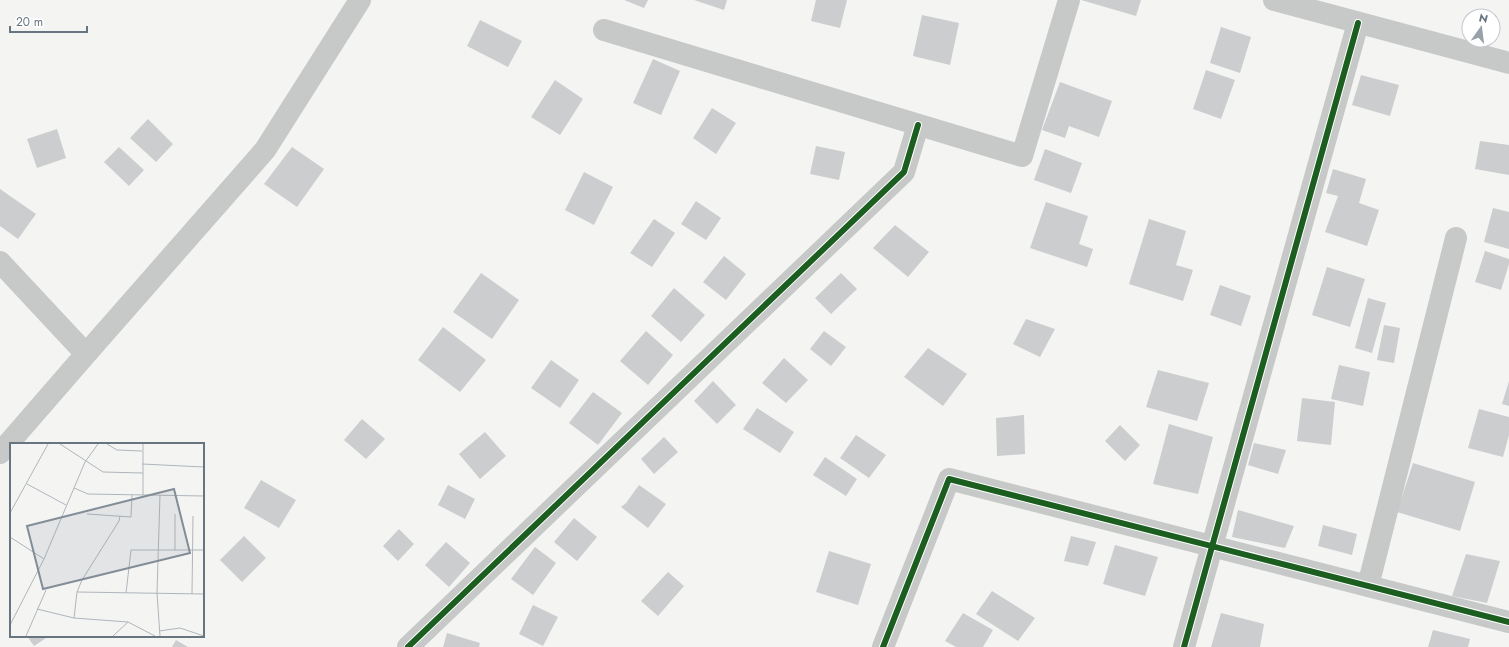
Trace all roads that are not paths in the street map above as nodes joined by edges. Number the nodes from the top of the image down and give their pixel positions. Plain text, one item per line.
1 (360, 0) edge
2 (1068, 0) edge
3 (1274, 0) edge
4 (1358, 23) junction
5 (604, 30) dead end
6 (1509, 63) edge
7 (918, 125) junction
8 (1456, 238) dead end
9 (0, 262) edge
10 (86, 354) junction
11 (0, 453) edge
12 (1213, 546) junction
13 (1368, 586) junction
14 (1509, 622) edge
15 (408, 647) edge
16 (883, 647) edge
17 (1184, 647) edge

1 - 10 street
2 - 7 street
3 - 4 street
4 - 6 street
4 - 12 street
5 - 7 street
7 - 15 street
8 - 13 street
9 - 10 street
10 - 11 street
12 - 13 street
12 - 16 street
12 - 17 street
13 - 14 street

